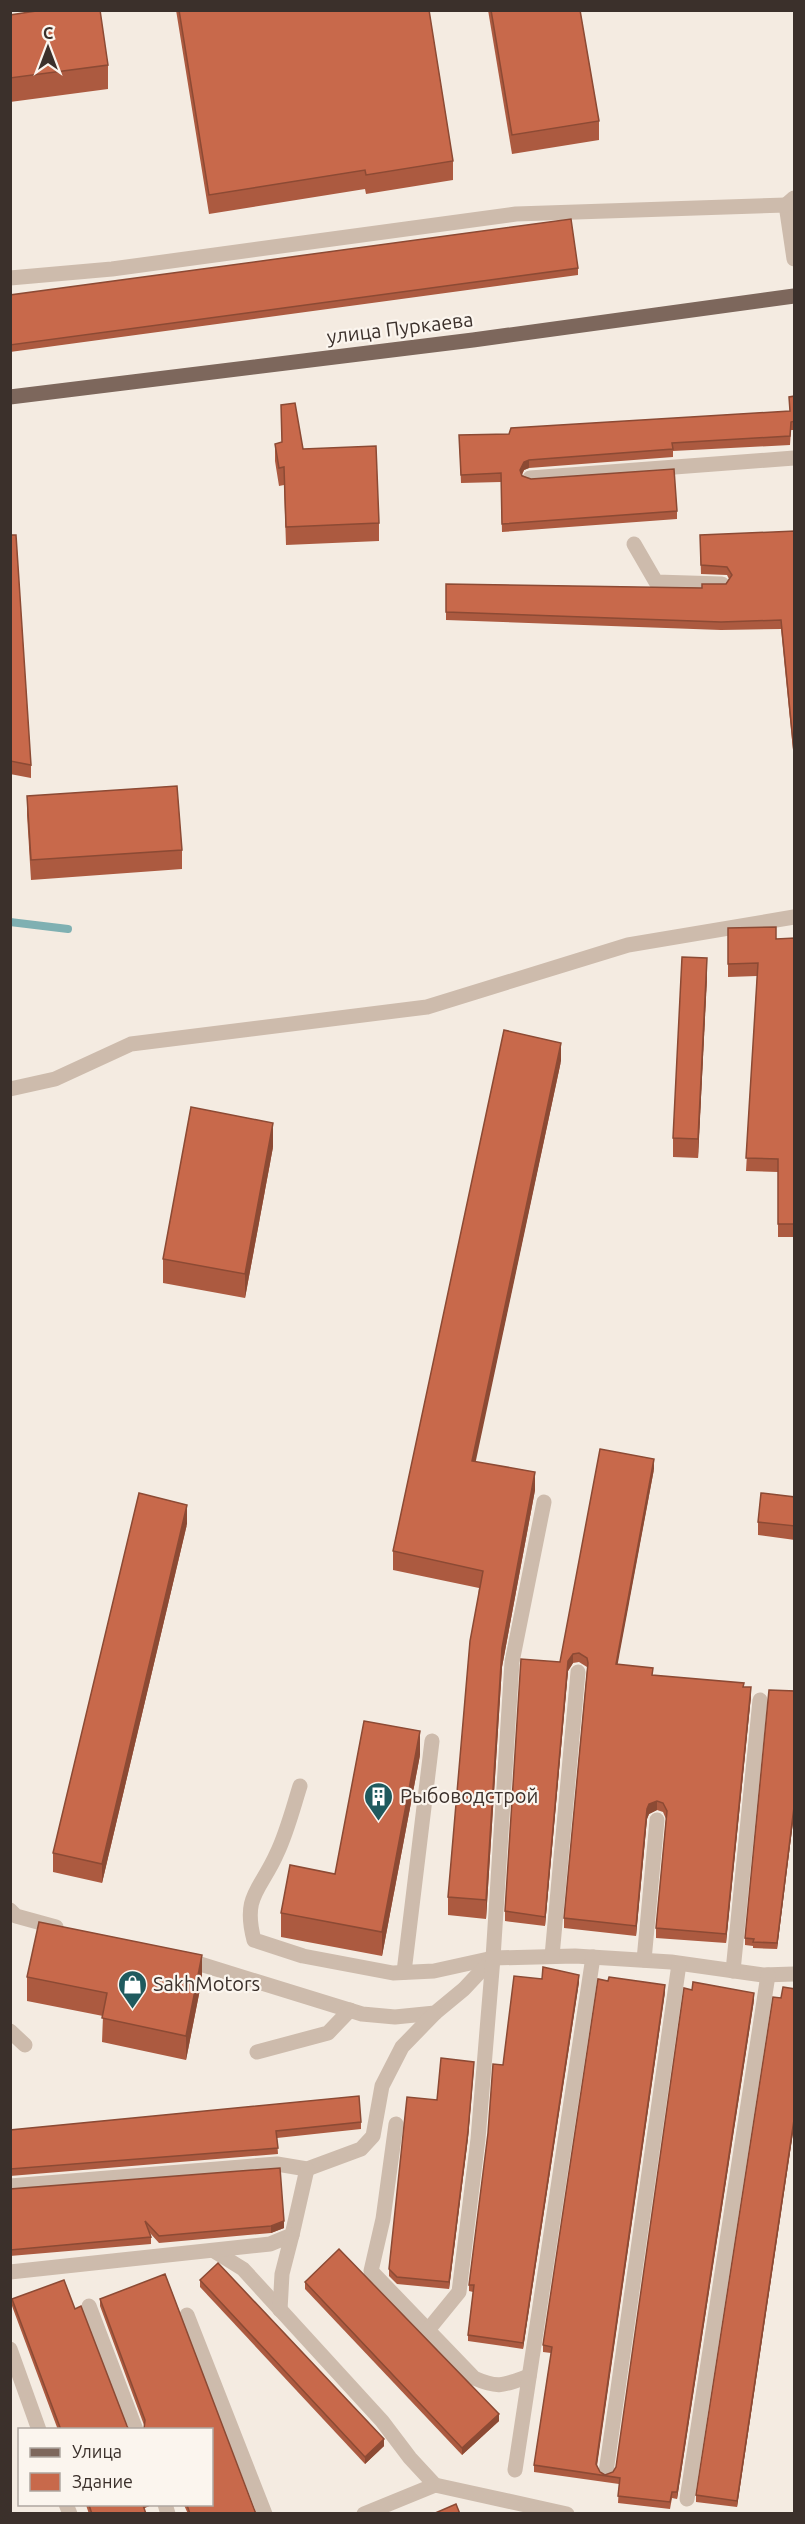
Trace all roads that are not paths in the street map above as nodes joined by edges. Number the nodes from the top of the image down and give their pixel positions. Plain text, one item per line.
1 (790, 201) edge
2 (795, 259) edge
3 (10, 278) edge
4 (795, 296) edge
5 (10, 397) edge
6 (795, 458) edge
7 (530, 478) edge
8 (634, 544) dead end
9 (722, 584) edge
10 (795, 917) edge
11 (10, 1089) edge
12 (543, 1502) dead end
13 (578, 1672) dead end
14 (760, 1700) dead end
15 (432, 1741) dead end
16 (300, 1786) dead end
17 (657, 1820) dead end
18 (12, 1918) edge
19 (71, 1930) edge
20 (167, 1954) edge
21 (552, 1956) junction
22 (593, 1957) junction
23 (493, 1958) junction
24 (644, 1960) junction
25 (679, 1964) junction
26 (733, 1971) junction
27 (404, 1972) junction
28 (795, 1974) edge
29 (768, 1975) junction
30 (350, 2010) junction
31 (435, 2013) junction
32 (10, 2031) edge
33 (26, 2045) dead end
34 (257, 2052) dead end
35 (396, 2124) dead end
36 (307, 2169) junction
37 (10, 2186) edge
38 (292, 2235) junction
39 (214, 2251) junction
40 (10, 2272) edge
41 (89, 2306) dead end
42 (280, 2310) junction
43 (187, 2315) dead end
44 (428, 2330) junction
45 (10, 2349) edge
46 (529, 2376) junction
47 (38, 2428) edge
48 (135, 2428) edge
49 (515, 2470) dead end
50 (606, 2472) edge
51 (435, 2485) junction
52 (687, 2499) dead end
53 (265, 2514) edge
54 (364, 2514) edge
55 (567, 2514) edge

1 - 2 lane
1 - 3 lane
4 - 5 main road, улица Пуркаева
6 - 7 lane
8 - 9 lane
10 - 11 lane
12 - 23 lane
13 - 21 lane
14 - 26 lane
15 - 27 lane
16 - 27 lane
17 - 24 lane
18 - 19 lane
20 - 30 lane
21 - 22 lane
21 - 23 lane
22 - 24 lane
22 - 46 lane
23 - 27 lane
23 - 31 lane
23 - 44 lane
24 - 25 lane
25 - 26 lane
25 - 50 lane
26 - 29 lane
28 - 29 lane
29 - 52 lane
30 - 31 lane
30 - 34 lane
31 - 36 lane
32 - 33 lane
35 - 44 lane
36 - 37 lane
36 - 38 lane
38 - 39 lane
38 - 42 lane
39 - 40 lane
39 - 42 lane
41 - 48 lane
42 - 51 lane
43 - 53 lane
44 - 46 lane
45 - 47 lane
46 - 49 lane
51 - 54 lane
51 - 55 lane

